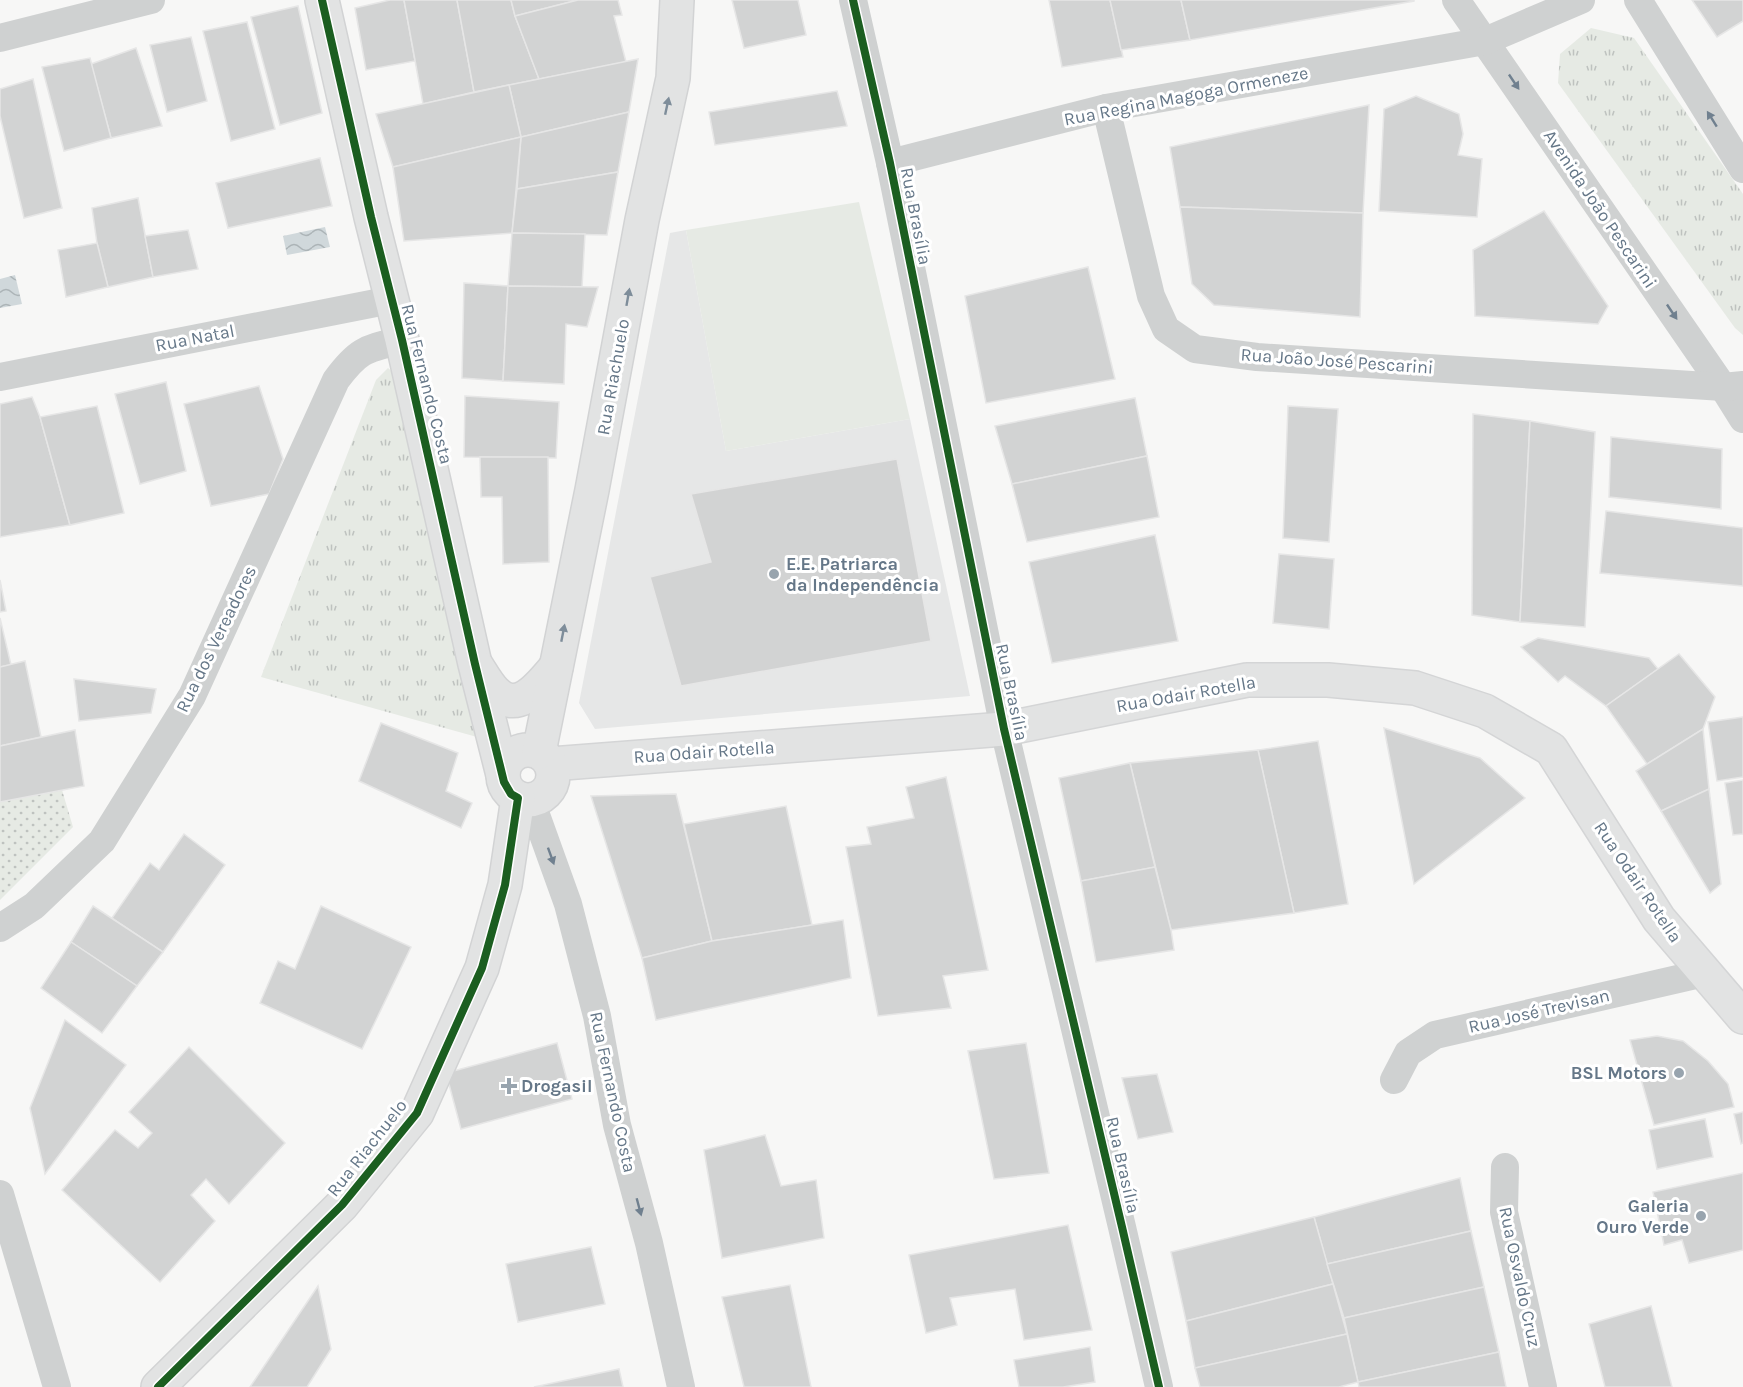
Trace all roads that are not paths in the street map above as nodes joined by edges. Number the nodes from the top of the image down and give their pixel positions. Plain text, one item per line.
1 (151, 0) edge
2 (322, 0) edge
3 (677, 0) edge
4 (853, 0) edge
5 (1456, 0) edge
6 (1581, 0) edge
7 (1638, 0) edge
8 (0, 38) edge
9 (1485, 41) junction
10 (1106, 108) junction
11 (890, 163) junction
12 (1743, 169) edge
13 (391, 300) junction
14 (402, 340) junction
15 (0, 376) edge
16 (1733, 386) edge
17 (1743, 419) edge
18 (475, 664) junction
19 (556, 667) junction
20 (1004, 729) junction
21 (545, 758) junction
22 (517, 791) junction
23 (0, 928) edge
24 (1704, 973) junction
25 (1743, 1017) edge
26 (1394, 1080) dead end
27 (1505, 1167) dead end
28 (0, 1194) edge
29 (57, 1387) edge
30 (158, 1387) edge
31 (681, 1387) edge
32 (1159, 1387) edge
33 (1543, 1387) edge

1 - 8 street
2 - 13 main road, Rua Fernando Costa
19 -> 3 main road, Rua Riachuelo
4 - 11 street, Rua Brasília
5 - 9 street, Avenida João Pescarini
6 - 9 street, Rua Regina Magoga Ormeneze
12 -> 7 street
9 - 10 street, Rua Regina Magoga Ormeneze
9 -> 16 street, Avenida João Pescarini
10 - 11 street, Rua Regina Magoga Ormeneze
10 - 16 street, Rua João José Pescarini
11 - 20 street, Rua Brasília
13 - 14 main road, Rua Fernando Costa
13 - 15 street, Rua Natal
14 - 18 main road, Rua Fernando Costa
14 - 23 street, Rua dos Vereadores
16 - 17 street, Avenida João Pescarini
18 - 19 main road
18 - 22 main road, Rua Fernando Costa
19 - 21 main road, Rua Riachuelo
20 - 21 main road, Rua Odair Rotella
20 - 24 main road, Rua Odair Rotella
20 - 32 street, Rua Brasília
21 - 22 main road, Rua Riachuelo
21 - 22 main road, Rua Odair Rotella
22 - 30 main road, Rua Riachuelo
22 -> 31 street, Rua Fernando Costa
24 - 25 main road, Rua Odair Rotella
24 - 26 street, Rua José Trevisan
27 - 33 street, Rua Osvaldo Cruz
28 - 29 street

